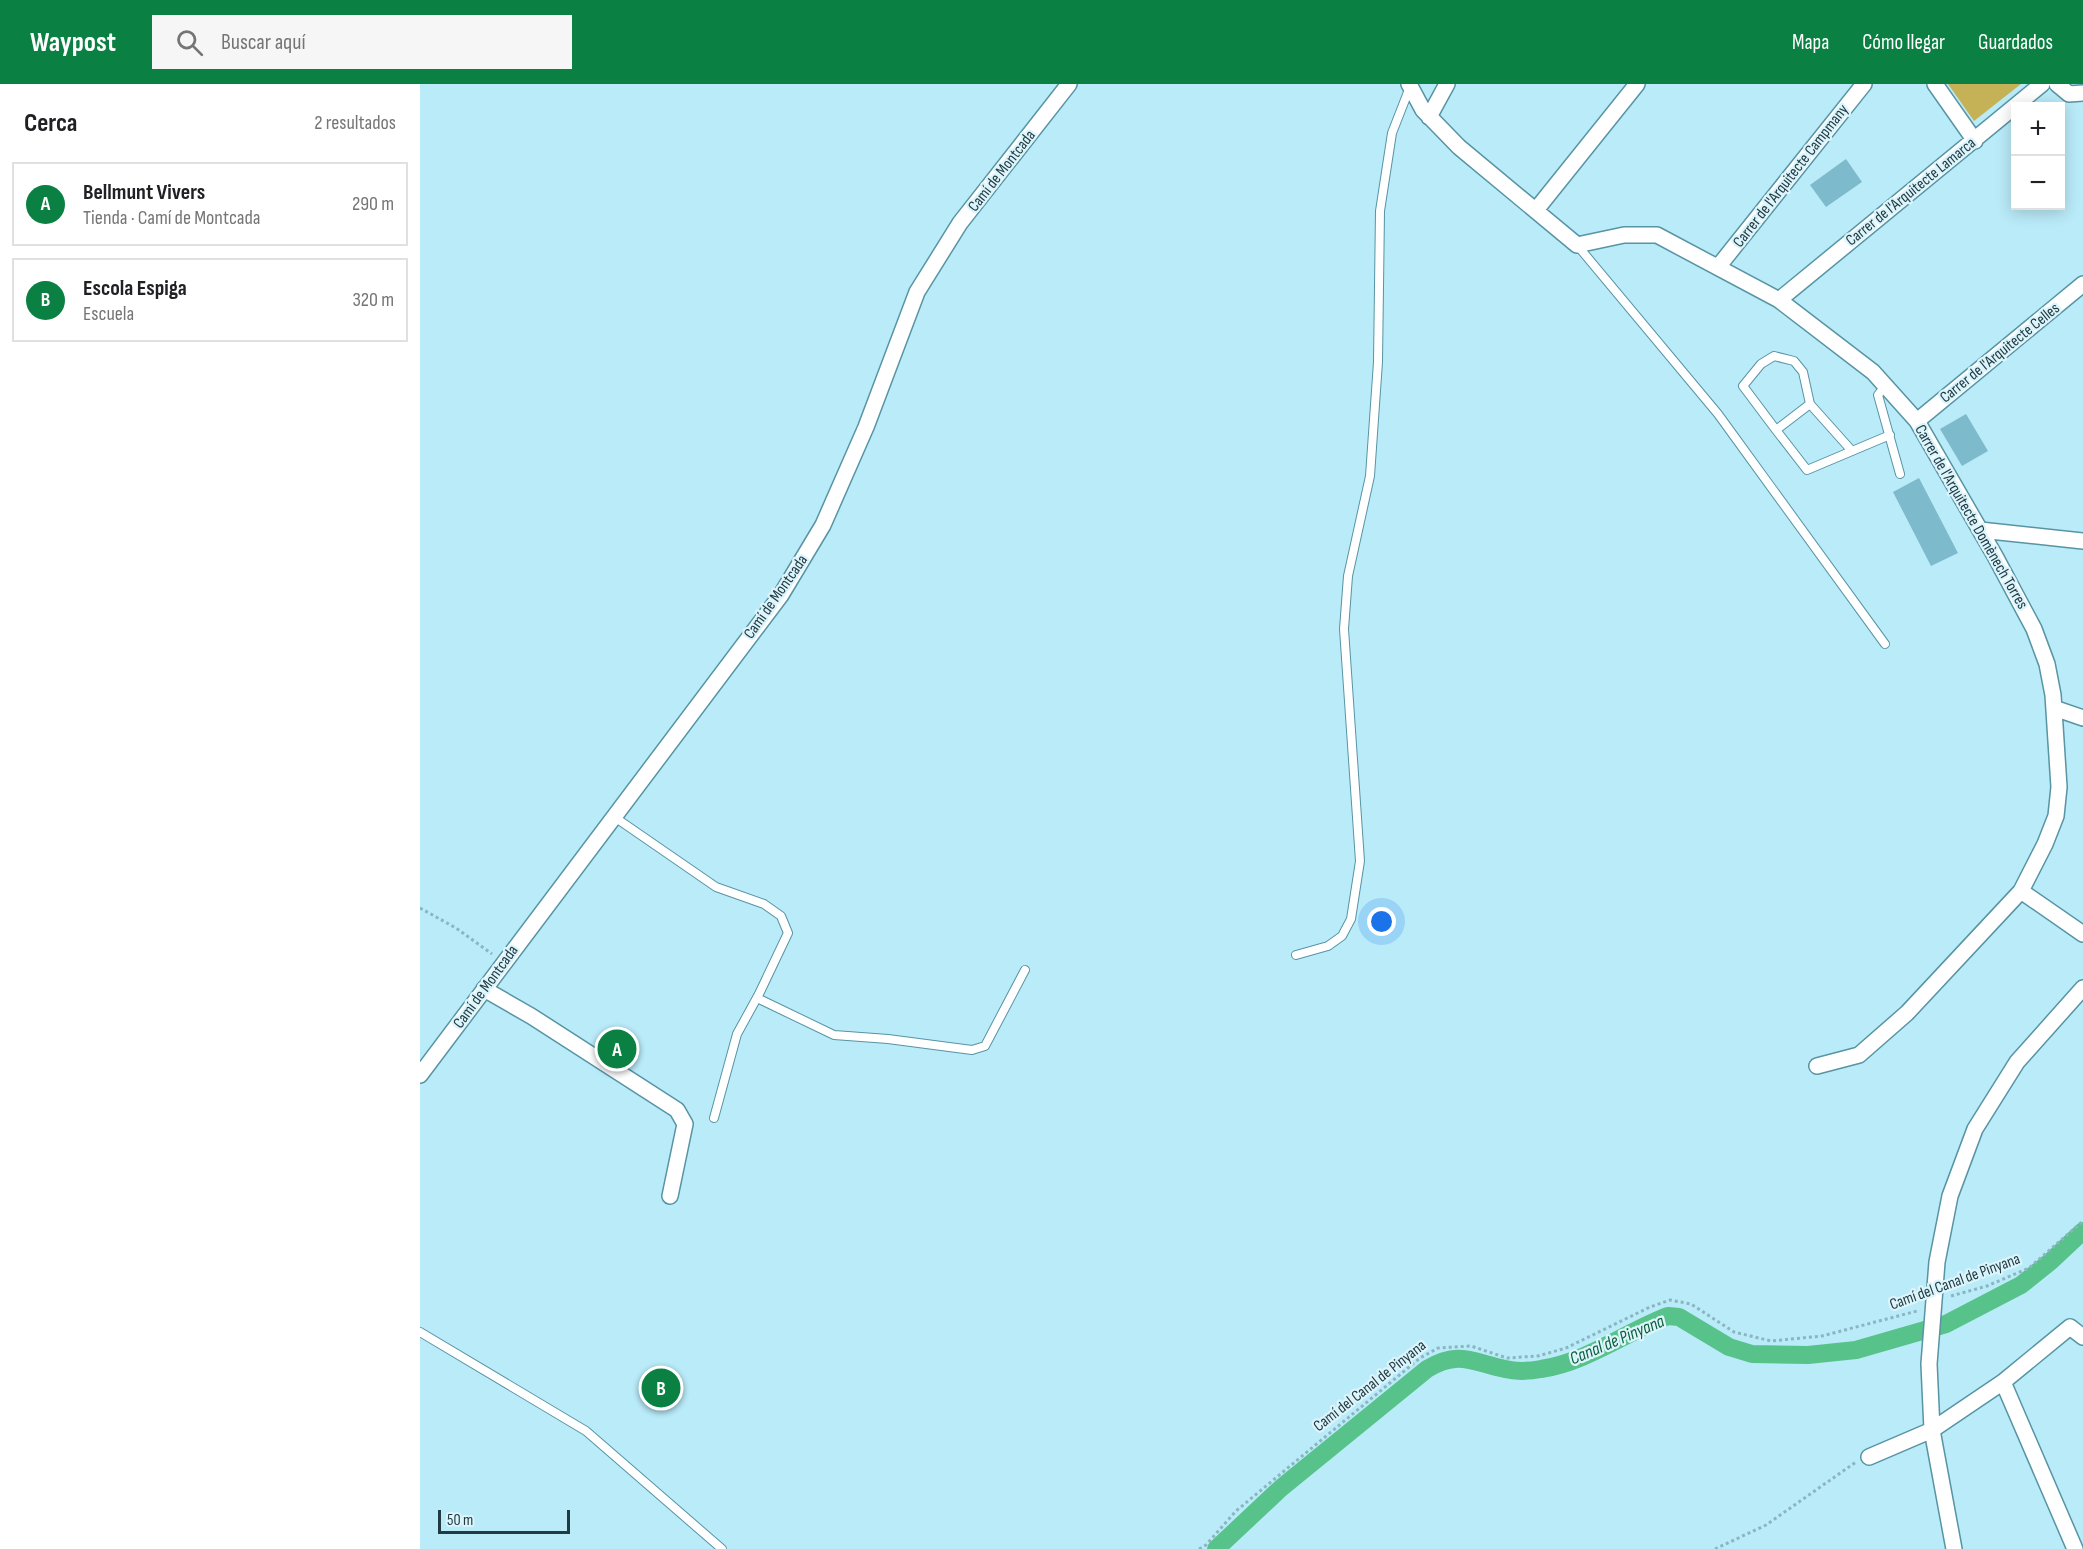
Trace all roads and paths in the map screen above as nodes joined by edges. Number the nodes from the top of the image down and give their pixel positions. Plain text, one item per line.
1 (1069, 84) edge
2 (1447, 84) edge
3 (1637, 84) edge
4 (1864, 84) edge
5 (1935, 84) edge
6 (2042, 84) edge
7 (2057, 84) edge
8 (1409, 86) edge
9 (2083, 93) edge
10 (1430, 117) junction
11 (1975, 141) junction
12 (1536, 210) junction
13 (1578, 245) junction
14 (1718, 267) junction
15 (2083, 284) edge
16 (1779, 300) junction
17 (1886, 386) junction
18 (1810, 404) junction
19 (1917, 421) junction
20 (1776, 430) junction
21 (1890, 435) junction
22 (1852, 451) junction
23 (1900, 474) dead end
24 (1980, 530) junction
25 (2083, 541) edge
26 (1885, 644) dead end
27 (2054, 708) junction
28 (2083, 718) edge
29 (613, 816) junction
30 (2021, 891) junction
31 (420, 908) edge
32 (2083, 934) edge
33 (1296, 955) dead end
34 (504, 962) junction
35 (1025, 970) dead end
36 (2083, 988) edge
37 (484, 989) junction
38 (757, 998) junction
39 (1817, 1066) dead end
40 (420, 1075) edge
41 (714, 1118) dead end
42 (670, 1196) dead end
43 (2083, 1221) edge
44 (1932, 1309) junction
45 (420, 1332) edge
46 (2083, 1337) edge
47 (2002, 1382) junction
48 (1932, 1430) junction
49 (1869, 1457) joint
50 (722, 1549) edge
51 (1199, 1549) edge
52 (1714, 1549) edge
53 (1954, 1549) edge
54 (2075, 1549) edge

1 - 29 street, Camí de Montcada
2 - 10 street
3 - 12 street
4 - 14 street, Carrer de l'Arquitecte Campmany
5 - 11 street
6 - 11 street, Carrer de l'Arquitecte Lamarca
7 - 9 street
8 - 10 street
8 - 33 lane
10 - 12 street
11 - 16 street, Carrer de l'Arquitecte Lamarca
12 - 13 street
13 - 14 street, Carrer de l'Arquitecte Domènech Torres
13 - 26 lane
14 - 16 street, Carrer de l'Arquitecte Domènech Torres
15 - 19 street, Carrer de l'Arquitecte Celles
16 - 17 street, Carrer de l'Arquitecte Domènech Torres
17 - 19 street, Carrer de l'Arquitecte Domènech Torres
17 - 21 lane
18 - 20 lane
18 - 20 lane
18 - 22 lane
19 - 24 street, Carrer de l'Arquitecte Domènech Torres
20 - 22 lane
21 - 22 lane
21 - 23 lane
24 - 25 street
24 - 27 street, Carrer de l'Arquitecte Domènech Torres
27 - 28 street
27 - 30 street, Carrer de l'Arquitecte Domènech Torres
29 - 34 street, Camí de Montcada
29 - 38 lane
30 - 32 street
30 - 39 street, Carrer de l'Arquitecte Domènech Torres
31 - 34 path
34 - 37 street, Camí de Montcada
35 - 38 lane
36 - 44 street
37 - 40 street, Camí de Montcada
37 - 42 street
38 - 41 lane
43 - 44 path, Camí del Canal de Pinyana
44 - 48 street
44 - 51 path, Camí del Canal de Pinyana
45 - 50 lane
46 - 47 street
47 - 48 street
47 - 54 street
48 - 49 street
48 - 53 street
49 - 52 path

